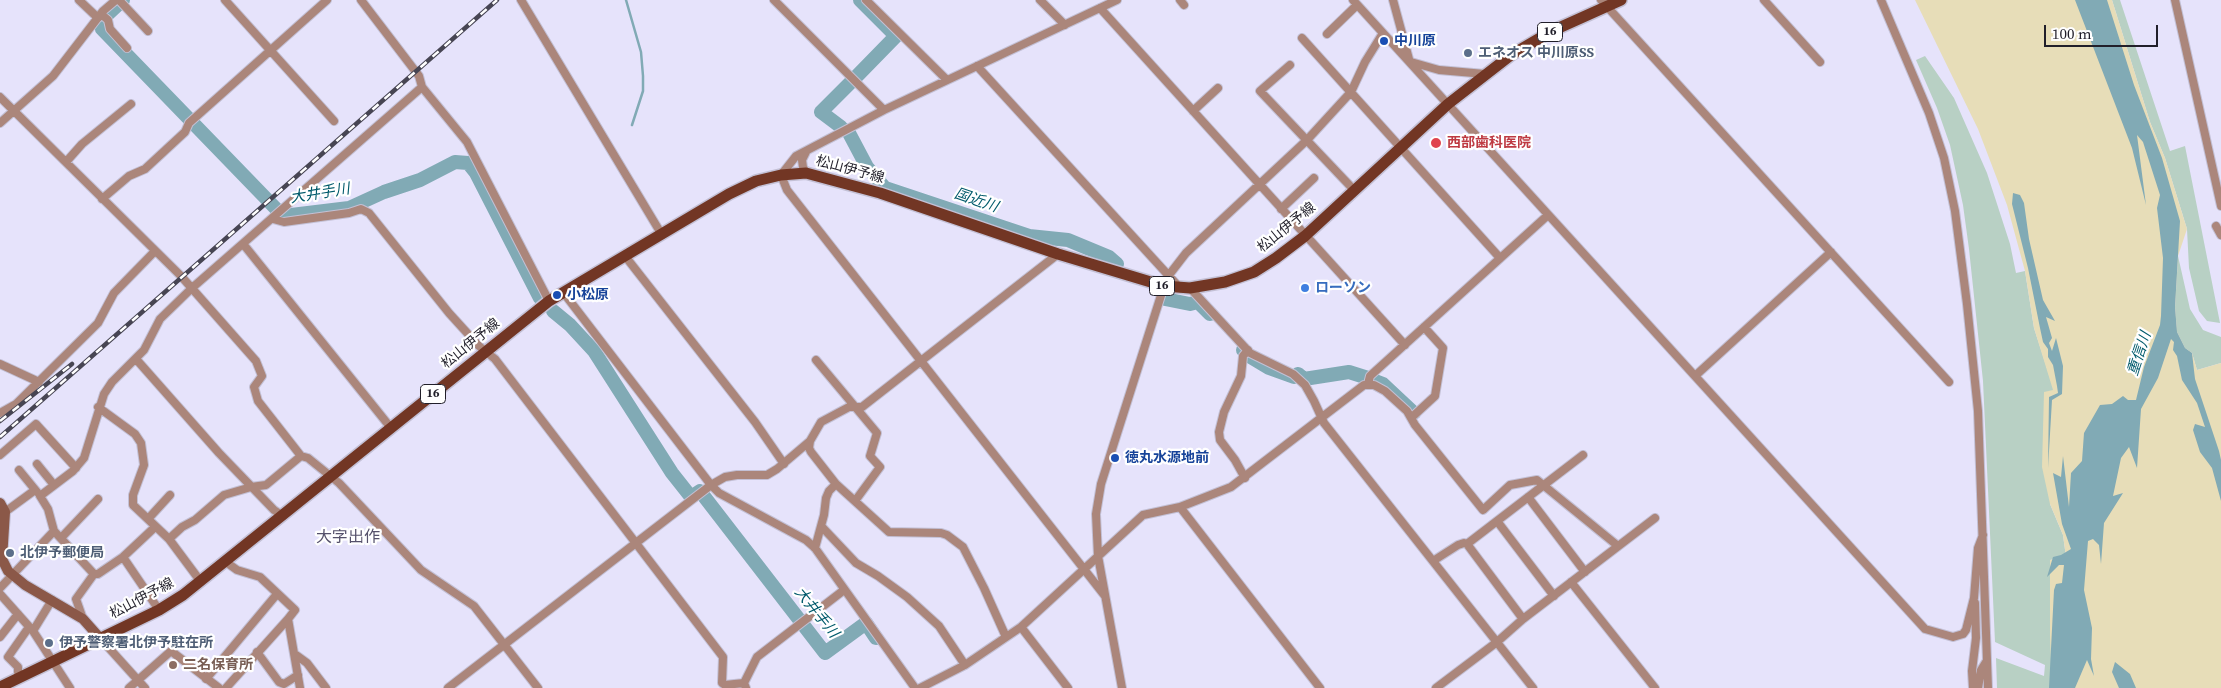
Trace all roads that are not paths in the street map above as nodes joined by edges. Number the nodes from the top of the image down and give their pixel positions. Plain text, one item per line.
1 (79, 0) edge
2 (225, 0) edge
3 (327, 0) edge
4 (361, 0) edge
5 (521, 0) edge
6 (774, 0) edge
7 (866, 0) edge
8 (1040, 0) edge
9 (1117, 0) edge
10 (1393, 0) edge
11 (1621, 0) edge
12 (1764, 0) edge
13 (1882, 0) edge
14 (2175, 0) edge
15 (116, 1) edge
16 (1355, 2) edge
17 (1604, 3) edge
18 (1100, 8) junction
19 (102, 16) junction
20 (1065, 25) junction
21 (148, 31) dead end
22 (1383, 33) junction
23 (1327, 34) dead end
24 (1302, 38) dead end
25 (127, 48) dead end
26 (270, 50) junction
27 (1409, 61) junction
28 (1820, 62) dead end
29 (1290, 65) dead end
30 (977, 66) junction
31 (1485, 74) junction
32 (947, 80) junction
33 (422, 87) junction
34 (1218, 88) dead end
35 (1351, 92) junction
36 (0, 98) edge
37 (132, 104) dead end
38 (1448, 104) junction
39 (884, 110) junction
40 (1193, 111) junction
41 (14, 112) junction
42 (334, 121) dead end
43 (0, 123) edge
44 (1307, 140) junction
45 (1400, 148) junction
46 (806, 152) junction
47 (66, 162) junction
48 (806, 173) junction
49 (781, 175) junction
50 (1314, 178) dead end
51 (1258, 184) junction
52 (1354, 190) junction
53 (102, 199) junction
54 (2221, 206) edge
55 (1281, 209) junction
56 (277, 215) junction
57 (1548, 215) junction
58 (2216, 226) dead end
59 (662, 234) junction
60 (2221, 235) edge
61 (1305, 236) junction
62 (244, 245) junction
63 (155, 251) junction
64 (1830, 252) junction
65 (1058, 254) junction
66 (625, 256) junction
67 (1500, 258) junction
68 (1169, 274) junction
69 (1164, 286) junction
70 (192, 288) junction
71 (1185, 288) junction
72 (563, 292) junction
73 (549, 301) junction
74 (1424, 328) junction
75 (1405, 345) junction
76 (486, 351) junction
77 (1246, 352) junction
78 (136, 358) junction
79 (816, 360) dead end
80 (921, 361) junction
81 (0, 364) edge
82 (1695, 376) junction
83 (39, 382) junction
84 (1949, 382) dead end
85 (1368, 384) junction
86 (98, 407) junction
87 (853, 407) junction
88 (0, 413) edge
89 (1321, 417) junction
90 (1411, 418) junction
91 (391, 428) junction
92 (810, 440) junction
93 (0, 455) edge
94 (1583, 455) dead end
95 (301, 456) junction
96 (37, 464) dead end
97 (784, 464) junction
98 (76, 468) junction
99 (19, 470) dead end
100 (331, 477) junction
101 (1245, 478) junction
102 (54, 484) junction
103 (836, 484) junction
104 (711, 485) junction
105 (1544, 485) junction
106 (252, 487) junction
107 (37, 493) junction
108 (170, 495) dead end
109 (1528, 497) junction
110 (98, 499) dead end
111 (854, 501) junction
112 (1180, 507) junction
113 (2, 508) edge
114 (88, 510) junction
115 (96, 516) dead end
116 (283, 516) junction
117 (1655, 518) dead end
118 (148, 520) junction
119 (1497, 521) junction
120 (155, 527) junction
121 (822, 527) junction
122 (54, 531) junction
123 (1982, 535) junction
124 (61, 538) junction
125 (169, 539) junction
126 (635, 543) junction
127 (1467, 544) junction
128 (1618, 546) junction
129 (815, 548) junction
130 (1098, 556) junction
131 (124, 557) junction
132 (1433, 561) junction
133 (226, 562) junction
134 (6, 570) edge
135 (1083, 570) junction
136 (1585, 572) junction
137 (94, 574) junction
138 (201, 582) junction
139 (1571, 582) junction
140 (0, 588) edge
141 (844, 590) junction
142 (0, 594) edge
143 (277, 594) junction
144 (1106, 596) junction
145 (1554, 596) junction
146 (1974, 598) junction
147 (52, 600) junction
148 (160, 610) junction
149 (18, 614) junction
150 (1523, 618) junction
151 (83, 619) junction
152 (288, 619) junction
153 (1021, 627) junction
154 (31, 629) junction
155 (0, 636) edge
156 (99, 637) junction
157 (1006, 637) junction
158 (1497, 642) junction
159 (505, 644) junction
160 (257, 652) junction
161 (296, 655) junction
162 (1987, 660) junction
163 (51, 661) junction
164 (965, 665) junction
165 (22, 676) junction
166 (298, 676) junction
167 (206, 679) junction
168 (138, 681) junction
169 (745, 685) edge
170 (0, 687) edge
171 (70, 688) edge
172 (130, 688) edge
173 (145, 688) edge
174 (219, 688) edge
175 (226, 688) edge
176 (300, 688) edge
177 (326, 688) edge
178 (448, 688) edge
179 (538, 688) edge
180 (914, 688) edge
181 (920, 688) edge
182 (1068, 688) edge
183 (1122, 688) edge
184 (1320, 688) edge
185 (1436, 688) edge
186 (1533, 688) edge
187 (1654, 688) edge
188 (1973, 688) edge
189 (1978, 688) edge
190 (1988, 688) edge

1 - 19 street
2 - 26 street
3 - 26 street
4 - 33 street
5 - 59 street
6 - 39 street
7 - 32 street
8 - 20 street
9 - 18 street
10 - 27 street
11 - 17 main road, 松山伊予線 / 16
12 - 28 street
13 - 123 street
14 - 54 street
15 - 19 street
15 - 21 street
16 - 22 street
16 - 23 street
17 - 31 main road, 松山伊予線 / 16
17 - 64 street
18 - 20 street
18 - 40 street
19 - 25 street
19 - 41 street
20 - 30 street
22 - 27 street
22 - 35 street
24 - 35 street
26 - 42 street
26 - 53 street
27 - 31 street
27 - 38 street
29 - 44 street
30 - 32 street
30 - 68 street
31 - 38 main road, 松山伊予線 / 16
32 - 39 street
33 - 56 street
33 - 73 street
34 - 40 street
35 - 44 street
35 - 45 street
36 - 41 street
37 - 47 street
38 - 45 main road, 松山伊予線 / 16
38 - 57 street
39 - 46 street
40 - 51 street
41 - 43 street
41 - 47 street
44 - 51 street
44 - 52 street
45 - 52 main road, 松山伊予線 / 16
45 - 67 street
46 - 48 street
46 - 49 street
47 - 53 street
48 - 49 main road, 松山伊予線 / 16
48 - 65 main road, 松山伊予線 / 16
49 - 59 main road, 松山伊予線 / 16
49 - 80 street
50 - 55 street
51 - 55 street
51 - 68 street
52 - 61 main road, 松山伊予線 / 16
53 - 63 street
55 - 61 street
56 - 62 street
56 - 76 street
57 - 67 street
57 - 82 street
58 - 60 street
59 - 66 main road, 松山伊予線 / 16
61 - 71 main road, 松山伊予線 / 16
61 - 75 street
62 - 70 street
62 - 91 street
63 - 70 street
63 - 83 street
64 - 82 street
64 - 84 street
65 - 69 main road, 松山伊予線 / 16
65 - 80 street
66 - 72 main road, 松山伊予線 / 16
66 - 97 street
67 - 74 street
68 - 69 street
68 - 71 street
69 - 71 main road, 松山伊予線 / 16
69 - 130 street
70 - 78 street
70 - 95 street
71 - 77 street
72 - 73 main road, 松山伊予線 / 16
72 - 104 street
73 - 76 main road, 松山伊予線 / 16
74 - 75 street
74 - 90 street
75 - 85 street
76 - 91 main road, 松山伊予線 / 16
76 - 126 street
77 - 89 street
77 - 101 street
78 - 86 street
78 - 106 street
79 - 87 street
80 - 87 street
80 - 135 street
81 - 83 street
82 - 146 street
83 - 88 street
85 - 89 street
85 - 90 street
86 - 98 street
86 - 118 street
87 - 92 street
87 - 111 street
89 - 101 street
89 - 132 street
90 - 105 street
91 - 100 main road, 松山伊予線 / 16
92 - 97 street
92 - 103 street
93 - 98 street
94 - 105 street
95 - 100 street
95 - 106 street
96 - 102 street
97 - 104 street
98 - 102 street
99 - 107 street
100 - 116 main road, 松山伊予線 / 16
100 - 159 street
101 - 112 street
102 - 107 street
103 - 111 street
103 - 121 street
104 - 126 street
104 - 129 street
105 - 109 street
105 - 128 street
106 - 116 street
106 - 125 street
107 - 113 street
107 - 122 street
108 - 118 street
109 - 119 street
109 - 136 street
110 - 114 street
111 - 157 street
112 - 130 street
112 - 184 street
113 - 134 main road
114 - 115 street
114 - 124 street
116 - 133 main road, 松山伊予線 / 16
117 - 128 street
118 - 120 street
119 - 127 street
119 - 145 street
120 - 125 street
120 - 131 street
121 - 129 street
121 - 164 street
122 - 124 street
122 - 134 street
123 - 146 street
123 - 162 street
124 - 137 street
125 - 138 street
126 - 159 street
126 - 169 street
127 - 132 street
127 - 150 street
128 - 136 street
129 - 141 street
130 - 135 street
130 - 144 street
131 - 137 street
131 - 148 street
132 - 158 street
133 - 138 main road, 松山伊予線 / 16
133 - 143 street
134 - 140 street
134 - 147 main road
135 - 144 street
135 - 153 street
136 - 139 street
137 - 151 street
138 - 148 main road, 松山伊予線 / 16
139 - 145 street
139 - 187 street
141 - 169 street
141 - 180 street
142 - 149 street
143 - 152 street
143 - 167 street
144 - 183 street
145 - 150 street
146 - 188 street
147 - 151 main road
147 - 154 street
148 - 156 main road, 松山伊予線 / 16
149 - 154 street
149 - 155 street
150 - 158 street
151 - 156 main road
152 - 160 street
152 - 161 street
153 - 157 street
153 - 182 street
154 - 163 street
154 - 165 street
156 - 163 main road, 松山伊予線 / 16
156 - 168 street
157 - 164 street
158 - 185 street
158 - 186 street
159 - 178 street
159 - 179 street
160 - 166 street
160 - 175 street
161 - 166 street
161 - 177 street
162 - 189 street
162 - 190 street
163 - 165 main road, 松山伊予線 / 16
163 - 171 street
164 - 181 street
165 - 170 main road, 松山伊予線 / 16
166 - 176 street
167 - 168 street
167 - 174 street
168 - 172 street
168 - 173 street

